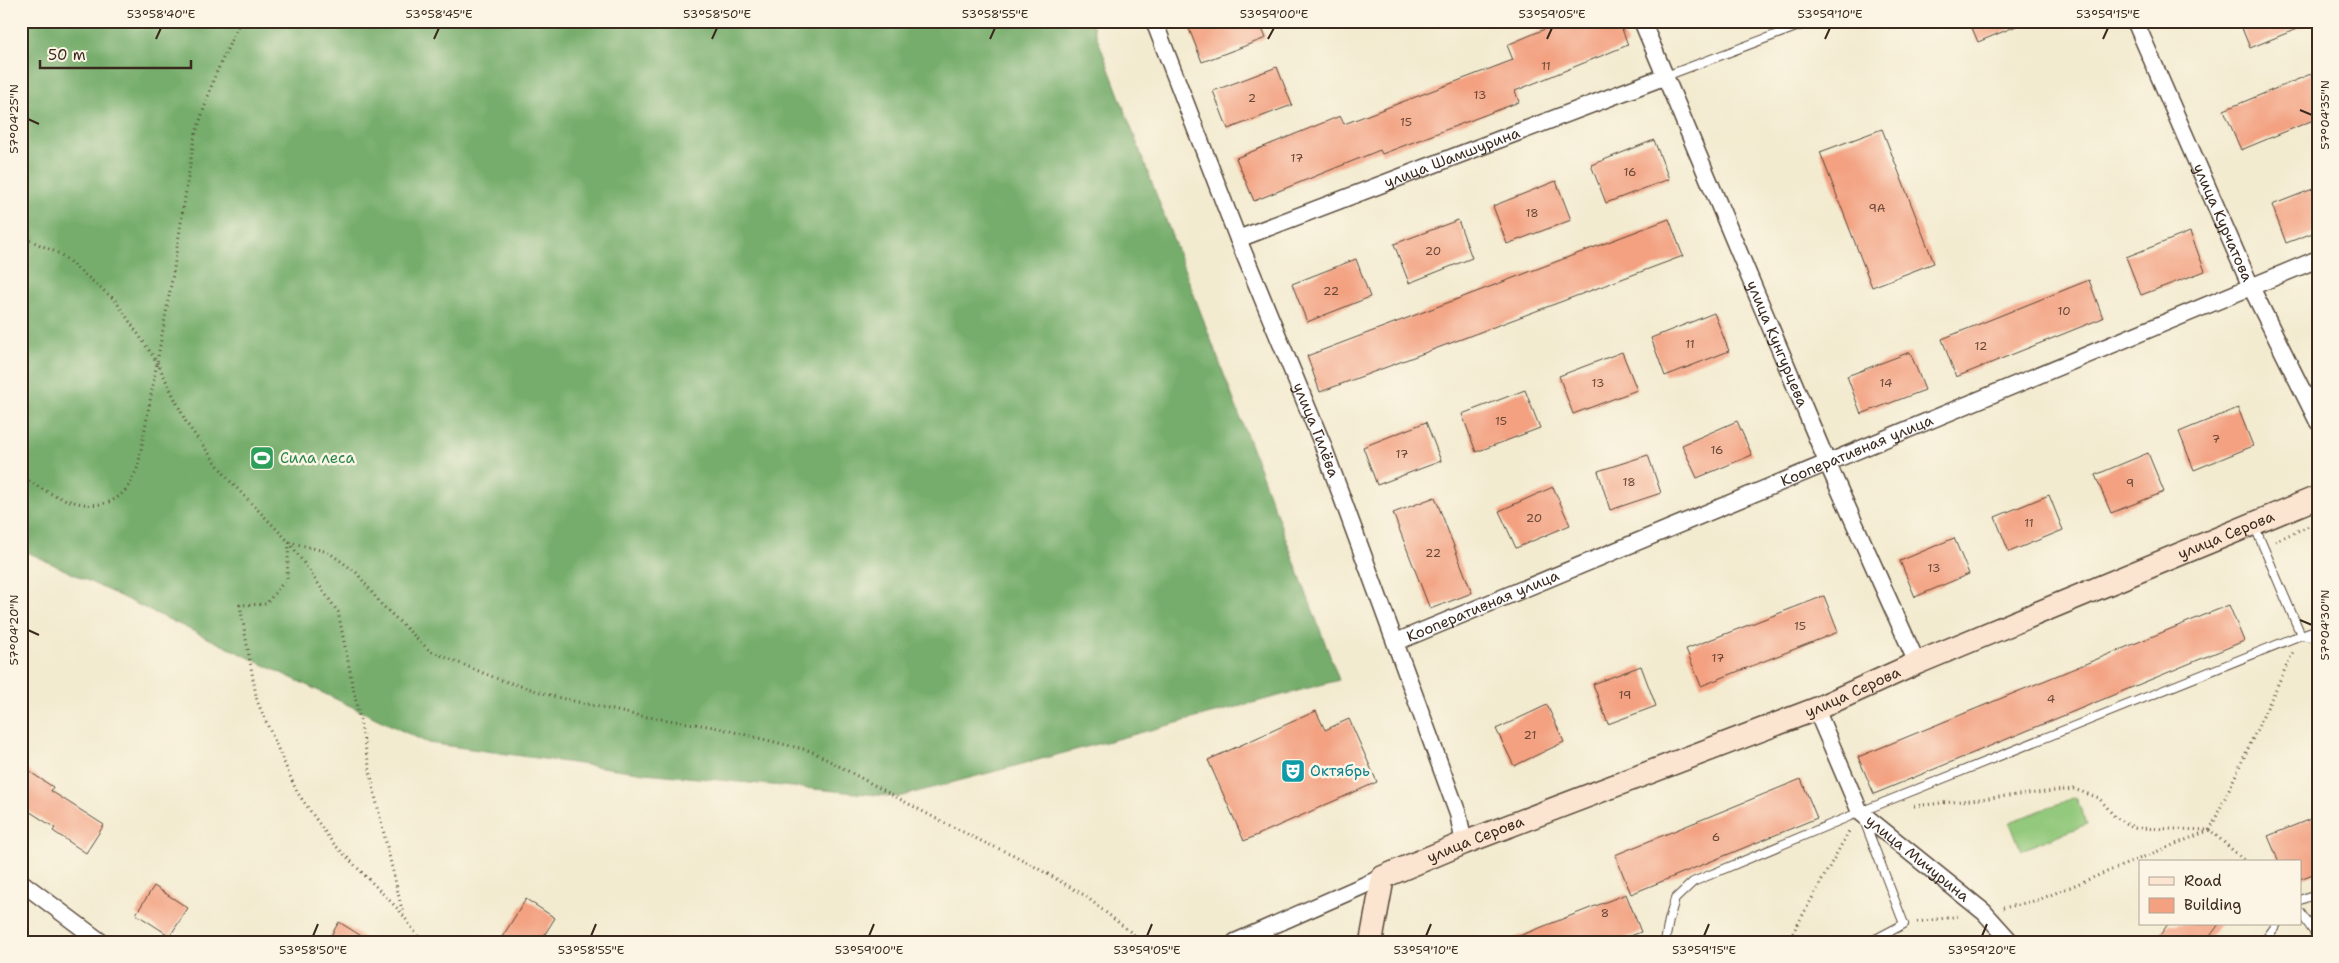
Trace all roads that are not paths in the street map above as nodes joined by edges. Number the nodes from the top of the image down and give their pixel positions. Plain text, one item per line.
1 (1154, 21) edge
2 (1642, 21) edge
3 (1812, 21) edge
4 (2135, 21) edge
5 (1666, 76) junction
6 (1238, 239) junction
7 (2318, 259) edge
8 (2251, 287) junction
9 (2318, 422) edge
10 (1828, 462) junction
11 (2318, 497) edge
12 (2253, 524) junction
13 (2318, 629) edge
14 (2301, 635) junction
15 (2318, 638) edge
16 (1396, 642) junction
17 (1916, 663) junction
18 (1816, 709) junction
19 (1860, 812) junction
20 (1464, 843) junction
21 (1383, 877) junction
22 (21, 882) edge
23 (2318, 893) edge
24 (2302, 899) edge
25 (2302, 915) edge
26 (2276, 926) edge
27 (2318, 938) edge
28 (101, 942) edge
29 (1235, 942) edge
30 (1371, 942) edge
31 (1666, 942) edge
32 (1870, 942) edge
33 (2011, 942) edge
34 (2264, 942) edge

1 - 6 street, улица Гилёва
2 - 5 street, улица Кунгурцева
3 - 5 lane
4 - 8 street, улица Курчатова
5 - 6 street, улица Шамшурина
5 - 10 street, улица Кунгурцева
6 - 16 street, улица Гилёва
7 - 8 street, Кооперативная улица
8 - 9 street, улица Курчатова
8 - 10 street, Кооперативная улица
10 - 16 street, Кооперативная улица
10 - 17 street, улица Кунгурцева
11 - 12 main road, улица Серова
12 - 14 lane
12 - 17 main road, улица Серова
13 - 14 lane
14 - 15 lane
14 - 19 lane
16 - 20 street, улица Гилёва
17 - 18 main road, улица Серова
18 - 19 street, улица Мичурина
18 - 20 main road, улица Серова
19 - 31 lane
19 - 32 lane
19 - 33 street, улица Мичурина
20 - 21 main road, улица Серова
21 - 29 street, улица Серова
21 - 30 main road
22 - 28 street
23 - 24 lane
25 - 27 lane
26 - 34 lane

